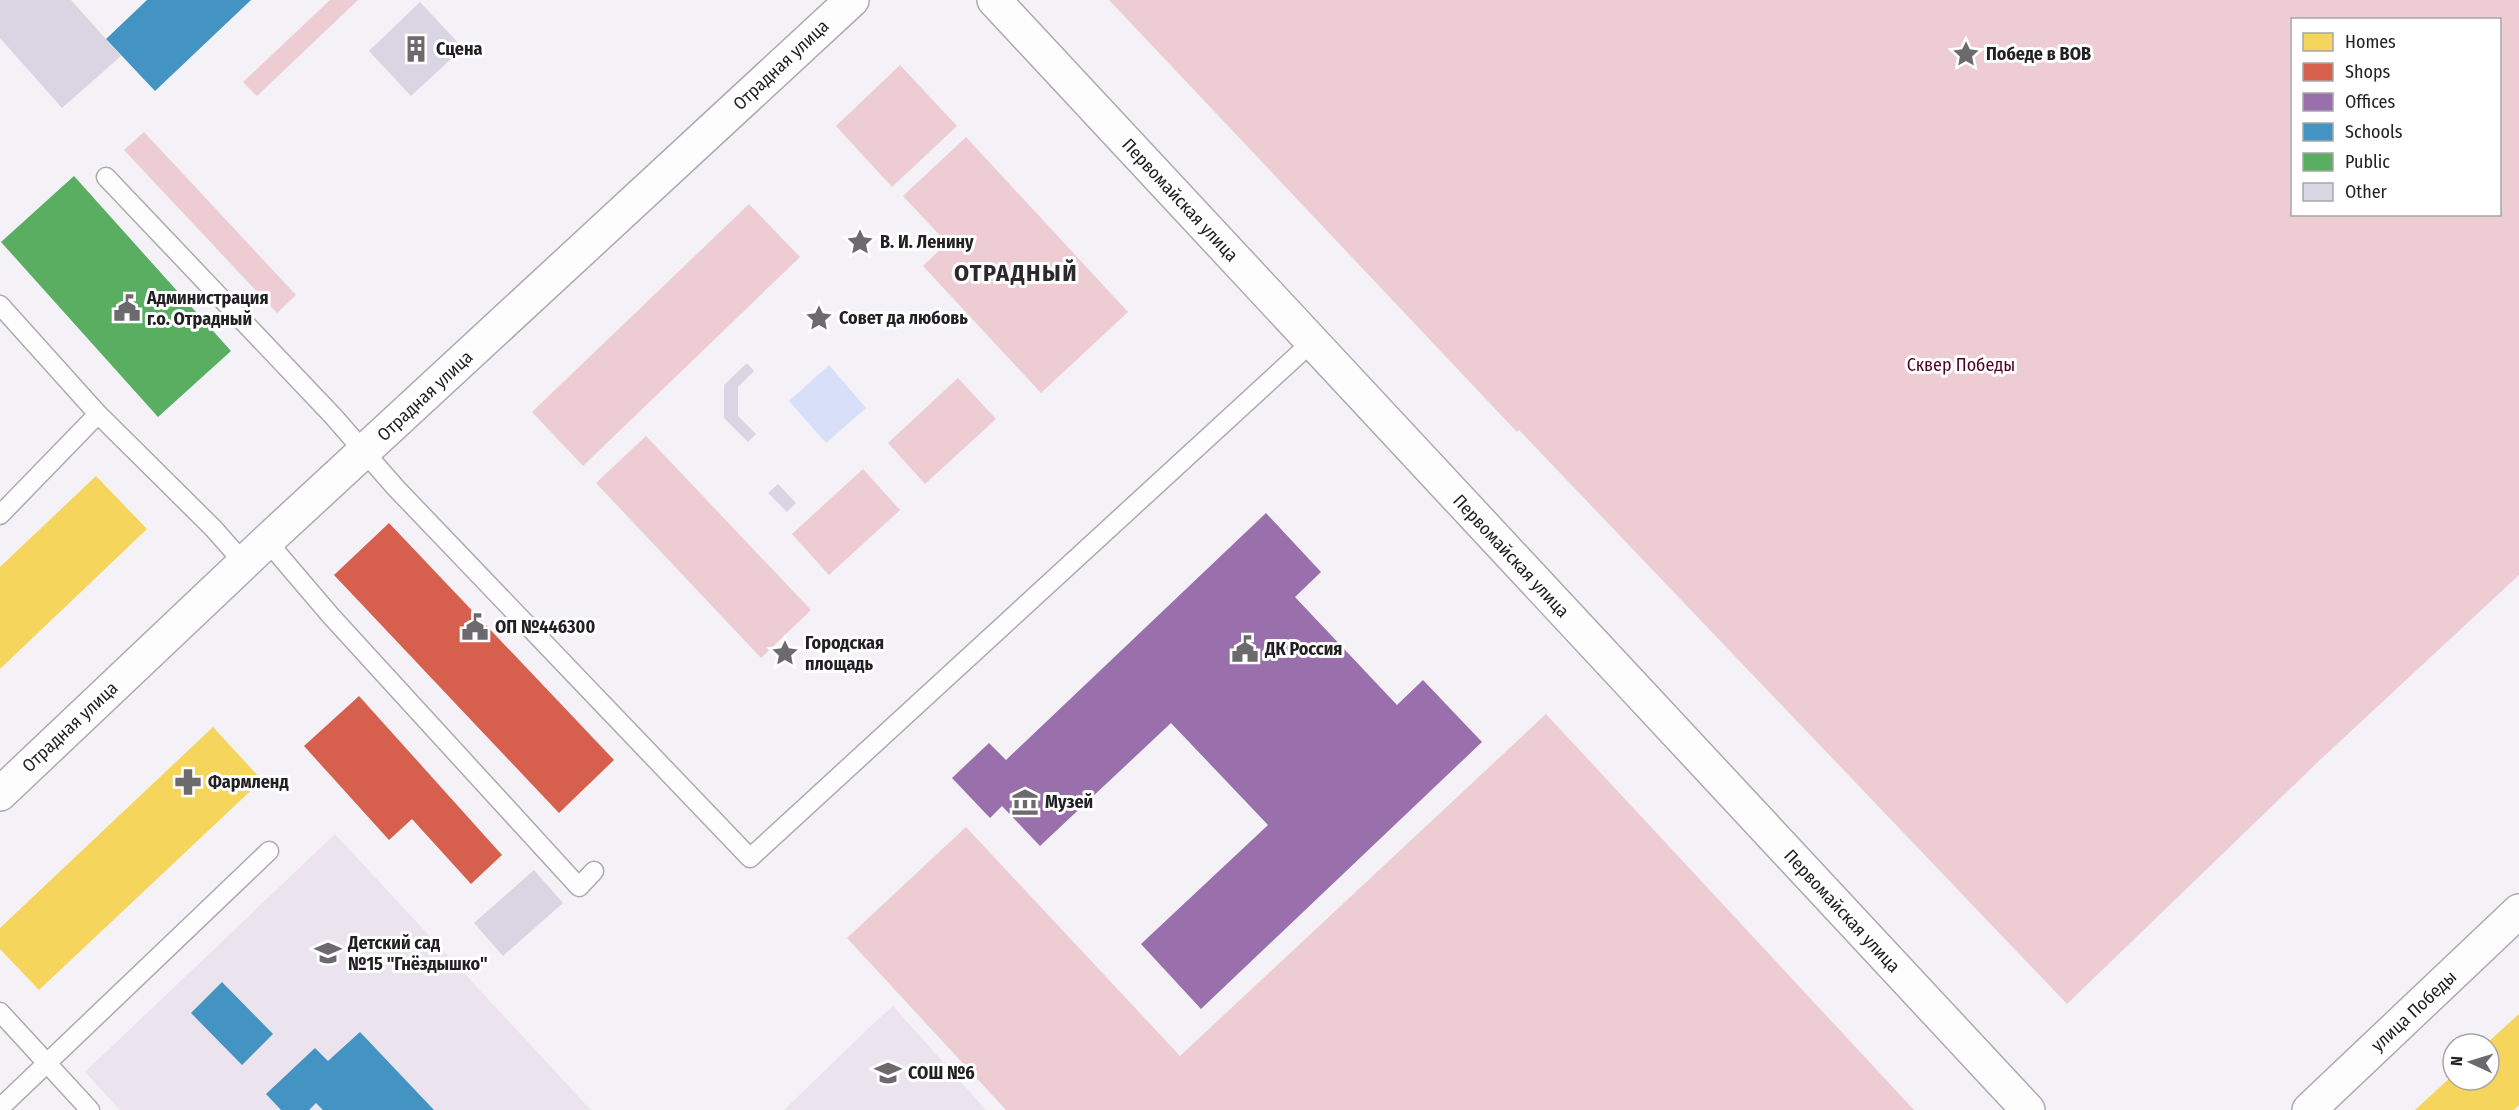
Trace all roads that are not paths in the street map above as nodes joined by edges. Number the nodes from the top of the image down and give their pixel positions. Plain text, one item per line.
1 (852, 0) edge
2 (994, 0) edge
3 (106, 177) dead end
4 (0, 305) edge
5 (1312, 342) junction
6 (98, 414) junction
7 (365, 452) junction
8 (0, 515) edge
9 (267, 541) junction
10 (244, 563) junction
11 (0, 794) edge
12 (269, 851) dead end
13 (594, 871) dead end
14 (2519, 911) edge
15 (0, 1012) edge
16 (48, 1064) junction
17 (0, 1108) edge
18 (90, 1110) edge
19 (2028, 1110) edge
20 (2309, 1110) edge

1 - 7 street, Отрадная улица
2 - 5 street, Первомайская улица
3 - 7 lane
4 - 6 lane
5 - 7 lane
5 - 19 street, Первомайская улица
6 - 8 lane
6 - 10 lane
7 - 9 street, Отрадная улица
9 - 10 street, Отрадная улица
9 - 13 lane
10 - 11 street, Отрадная улица
12 - 16 lane
14 - 20 street, улица Победы
15 - 16 lane
16 - 17 lane
16 - 18 lane

